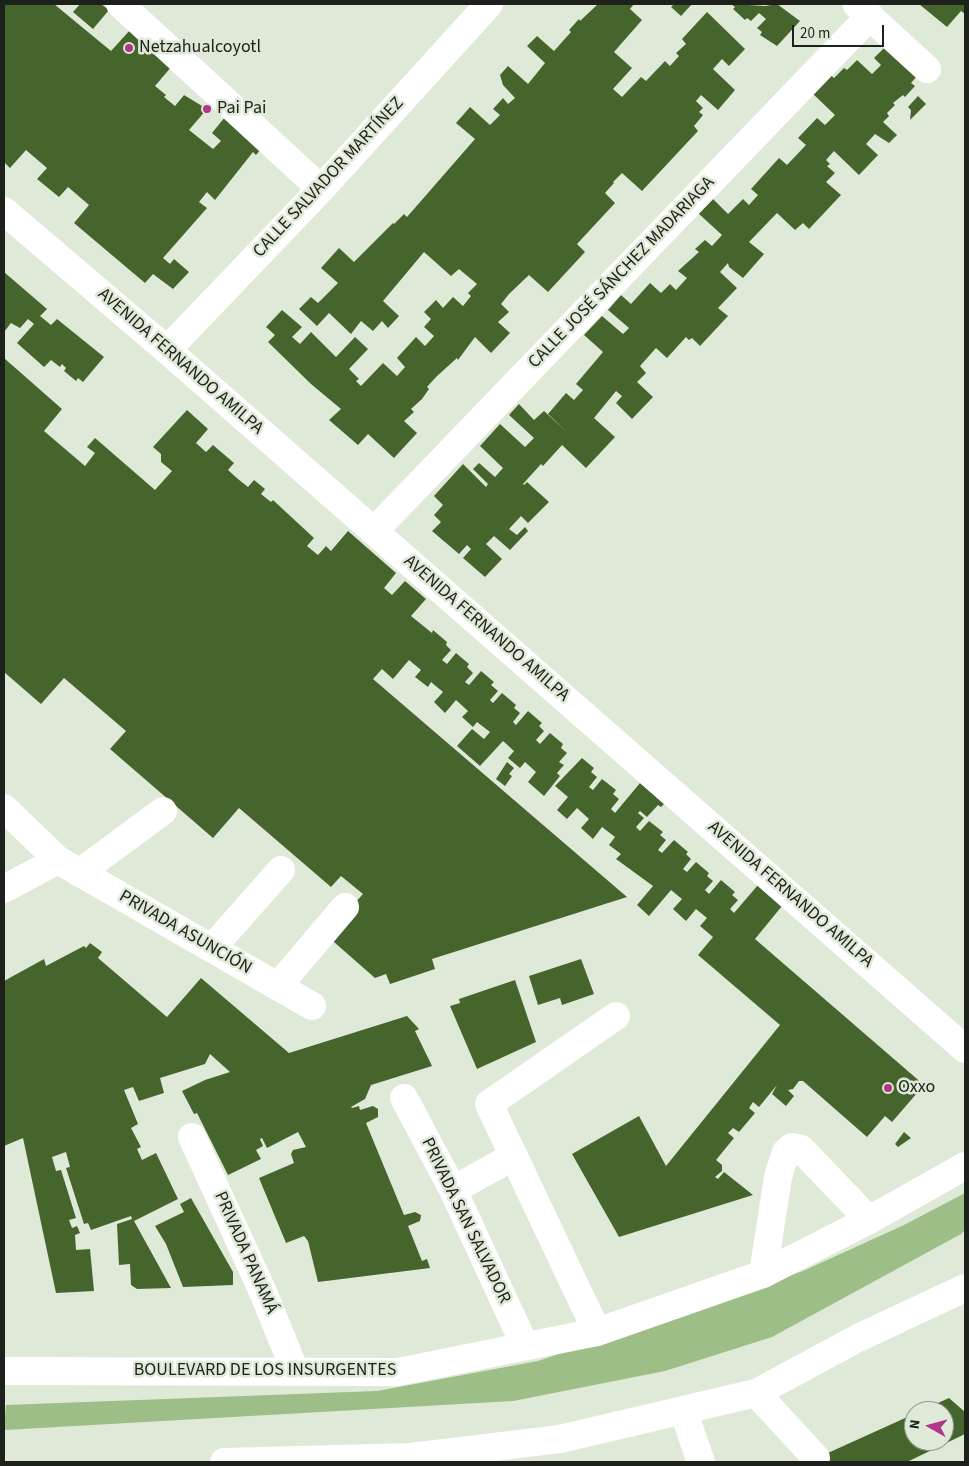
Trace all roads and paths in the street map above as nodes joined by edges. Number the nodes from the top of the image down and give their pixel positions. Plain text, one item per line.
1 (120, 4) edge
2 (487, 5) edge
3 (863, 10) edge
4 (928, 69) dead end
5 (321, 189) junction
6 (4, 211) edge
7 (167, 350) junction
8 (374, 531) junction
9 (4, 808) edge
10 (163, 811) dead end
11 (68, 867) junction
12 (281, 870) dead end
13 (4, 889) edge
14 (345, 907) dead end
15 (212, 948) junction
16 (278, 986) junction
17 (312, 1006) dead end
18 (616, 1016) dead end
19 (965, 1049) edge
20 (404, 1098) dead end
21 (192, 1137) dead end
22 (514, 1156) junction
23 (965, 1166) edge
24 (453, 1190) junction
25 (869, 1220) junction
26 (764, 1274) junction
27 (964, 1292) edge
28 (597, 1332) junction
29 (525, 1346) junction
30 (4, 1371) edge
31 (295, 1371) junction
32 (756, 1392) junction
33 (683, 1410) junction
34 (816, 1458) dead end
35 (412, 1460) edge
36 (224, 1462) edge
37 (701, 1462) edge

1 - 5 street
2 - 5 street, CALLE SALVADOR MARTÍNEZ
3 - 4 street
3 - 8 street, CALLE JOSÉ SÁNCHEZ MADARIAGA
5 - 7 street, CALLE SALVADOR MARTÍNEZ
6 - 7 street, AVENIDA FERNANDO AMILPA
7 - 8 street, AVENIDA FERNANDO AMILPA
8 - 19 street, AVENIDA FERNANDO AMILPA
9 - 11 street, PRIVADA ASUNCIÓN
10 - 11 street
11 - 13 street
11 - 15 street, PRIVADA ASUNCIÓN
12 - 15 street
14 - 16 street
15 - 16 street, PRIVADA ASUNCIÓN
16 - 17 street, PRIVADA ASUNCIÓN
18 - 22 street
20 - 24 street, PRIVADA SAN SALVADOR
21 - 31 street, PRIVADA PANAMÁ
22 - 24 street
22 - 28 street
23 - 25 street, BOULEVARD DE LOS INSURGENTES
24 - 29 street, PRIVADA SAN SALVADOR
25 - 26 street, BOULEVARD DE LOS INSURGENTES
25 - 26 street
26 - 28 street, BOULEVARD DE LOS INSURGENTES
27 - 32 street
28 - 29 street, BOULEVARD DE LOS INSURGENTES
29 - 31 street, BOULEVARD DE LOS INSURGENTES
30 - 31 street, BOULEVARD DE LOS INSURGENTES
32 - 33 street
32 - 34 street
33 - 35 street
33 - 37 street
35 - 36 street

